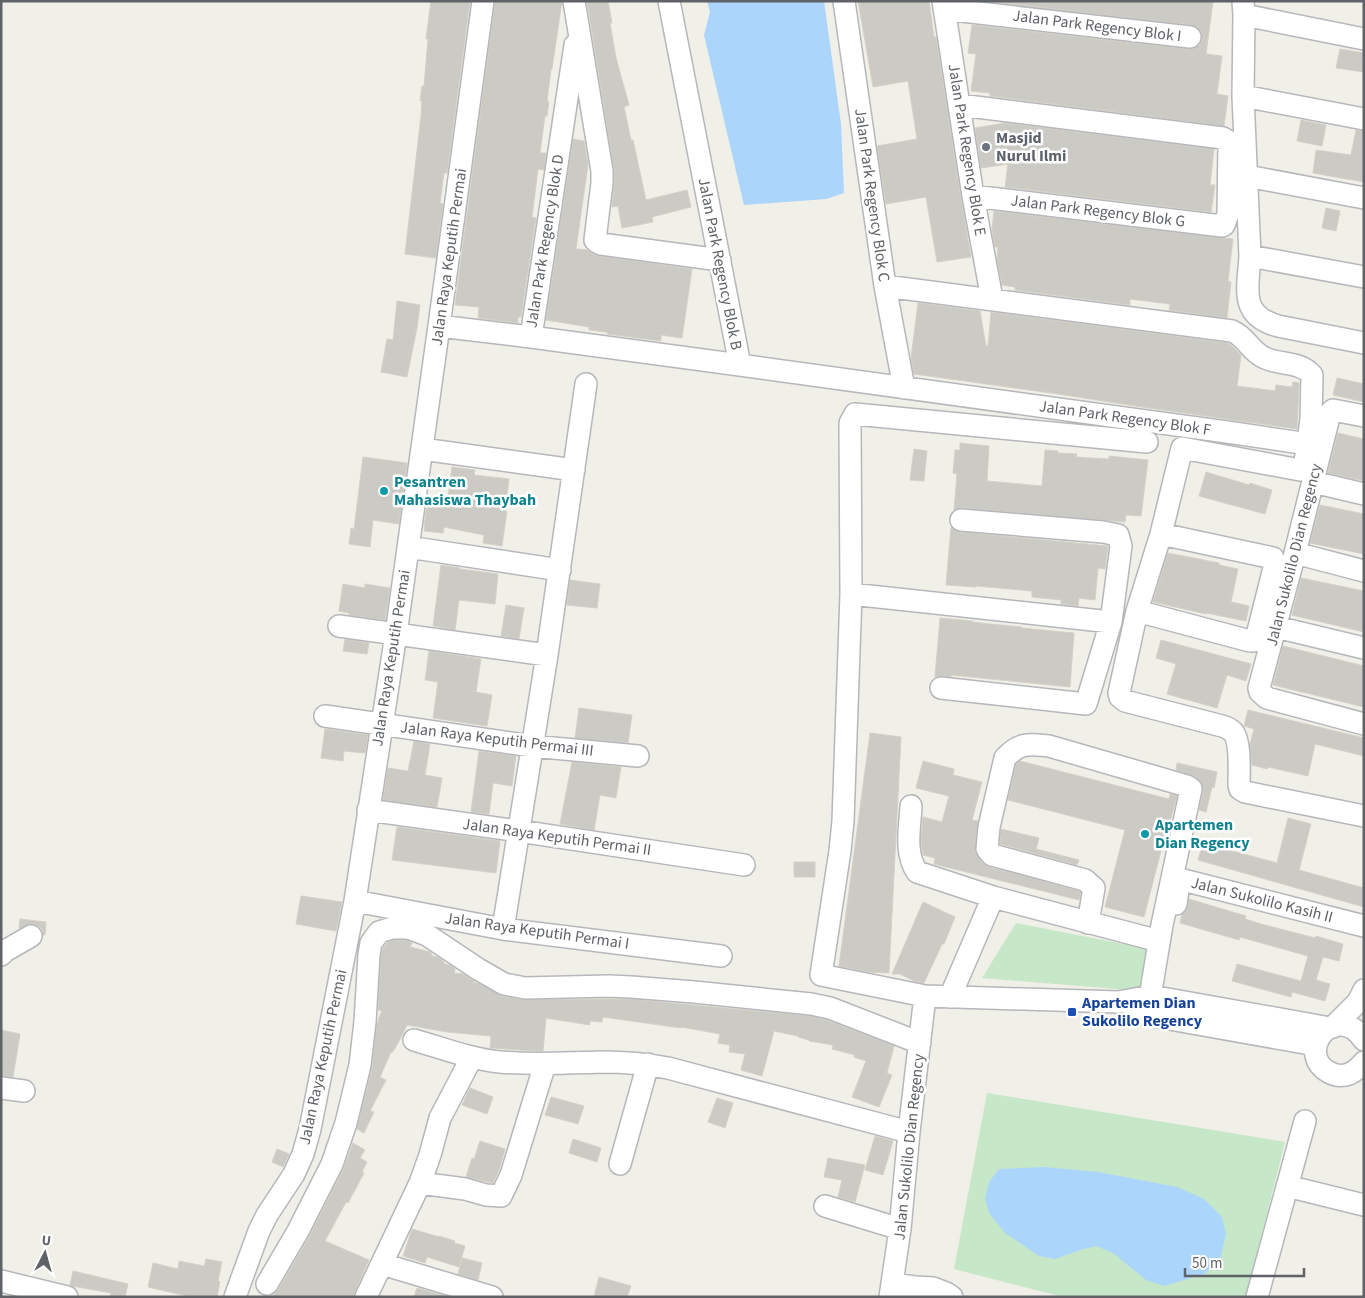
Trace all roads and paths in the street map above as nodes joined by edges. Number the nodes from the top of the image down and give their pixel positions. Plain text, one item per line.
1 (483, 1) edge
2 (574, 1) edge
3 (670, 1) edge
4 (844, 1) edge
5 (944, 5) edge
6 (1243, 8) edge
7 (578, 25) junction
8 (1190, 37) dead end
9 (1364, 39) edge
10 (1243, 96) junction
11 (960, 105) junction
12 (1364, 119) edge
13 (1247, 176) junction
14 (974, 196) junction
15 (1364, 198) edge
16 (1250, 256) junction
17 (720, 260) junction
18 (1364, 277) edge
19 (885, 286) junction
20 (992, 299) junction
21 (440, 326) junction
22 (530, 337) junction
23 (1364, 343) edge
24 (740, 365) junction
25 (586, 384) dead end
26 (904, 388) junction
27 (1364, 416) edge
28 (1187, 426) junction
29 (1147, 442) dead end
30 (1308, 444) junction
31 (1182, 448) junction
32 (422, 449) junction
33 (574, 470) junction
34 (1313, 482) junction
35 (1364, 494) edge
36 (961, 520) dead end
37 (1160, 534) junction
38 (408, 547) junction
39 (1295, 554) junction
40 (560, 570) junction
41 (1364, 571) edge
42 (850, 594) junction
43 (1137, 611) junction
44 (1111, 622) junction
45 (339, 626) dead end
46 (1276, 627) junction
47 (396, 634) junction
48 (1364, 648) edge
49 (546, 655) junction
50 (941, 688) dead end
51 (325, 716) dead end
52 (382, 724) junction
53 (1364, 724) edge
54 (532, 746) junction
55 (638, 756) dead end
56 (911, 806) dead end
57 (368, 810) junction
58 (1364, 816) edge
59 (519, 831) junction
60 (744, 865) dead end
61 (993, 897) junction
62 (355, 901) junction
63 (1088, 922) junction
64 (1364, 926) edge
65 (503, 929) junction
66 (1161, 933) junction
67 (31, 936) dead end
68 (1, 955) edge
69 (721, 956) dead end
70 (1363, 994) edge
71 (925, 996) junction
72 (950, 997) junction
73 (1149, 1005) junction
74 (1339, 1034) edge
75 (414, 1040) dead end
76 (920, 1043) junction
77 (472, 1057) junction
78 (545, 1064) junction
79 (648, 1064) junction
80 (1362, 1067) edge
81 (1, 1088) edge
82 (24, 1091) dead end
83 (1306, 1121) dead end
84 (909, 1132) junction
85 (620, 1164) dead end
86 (420, 1183) junction
87 (1288, 1186) junction
88 (1364, 1205) edge
89 (825, 1206) dead end
90 (900, 1229) junction
91 (382, 1264) junction
92 (1, 1281) edge
93 (267, 1284) dead end
94 (891, 1290) edge
95 (67, 1297) edge
96 (235, 1297) edge
97 (366, 1297) edge
98 (492, 1297) edge
99 (952, 1297) edge
100 (1257, 1297) edge

1 - 21 street, Jalan Raya Keputih Permai
2 - 7 street
3 - 17 street, Jalan Park Regency Blok B
4 - 19 street, Jalan Park Regency Blok C
5 - 8 street, Jalan Park Regency Blok I
5 - 11 street, Jalan Park Regency Blok E
6 - 9 street
6 - 10 street
7 - 17 street
7 - 22 street, Jalan Park Regency Blok D
10 - 12 street
10 - 13 street
11 - 14 street, Jalan Park Regency Blok E
11 - 14 street, Jalan Park Regency Blok G
13 - 15 street
13 - 16 street
14 - 20 street, Jalan Park Regency Blok E
16 - 18 street
16 - 23 street
17 - 24 street, Jalan Park Regency Blok B
19 - 20 street
19 - 26 street, Jalan Park Regency Blok C
20 - 30 street
21 - 22 street
21 - 32 street, Jalan Raya Keputih Permai
22 - 24 street, Jalan Park Regency Blok D
24 - 26 street, Jalan Park Regency Blok B
25 - 33 street
26 - 28 street, Jalan Park Regency Blok F
27 - 34 street, Jalan Sukolilo Dian Regency
28 - 30 street, Jalan Park Regency Blok F
28 - 31 street
29 - 42 street
30 - 31 street
31 - 37 street
32 - 33 street
32 - 38 street, Jalan Raya Keputih Permai
33 - 40 street
34 - 35 street
34 - 39 street, Jalan Sukolilo Dian Regency
36 - 44 street
37 - 43 street
37 - 43 street
38 - 40 street
38 - 47 street, Jalan Raya Keputih Permai
39 - 41 street
39 - 46 street, Jalan Sukolilo Dian Regency
40 - 49 street
42 - 44 street
42 - 71 street
43 - 58 street
44 - 50 street
45 - 47 street
46 - 48 street
46 - 53 street, Jalan Sukolilo Dian Regency
47 - 49 street
47 - 52 street, Jalan Raya Keputih Permai
49 - 54 street
51 - 52 street, Jalan Raya Keputih Permai III
52 - 54 street, Jalan Raya Keputih Permai III
52 - 57 street, Jalan Raya Keputih Permai
54 - 55 street, Jalan Raya Keputih Permai III
54 - 59 street
56 - 61 street
57 - 59 street, Jalan Raya Keputih Permai II
57 - 62 street, Jalan Raya Keputih Permai
59 - 60 street, Jalan Raya Keputih Permai II
59 - 65 street
61 - 63 street
61 - 72 street
62 - 65 street, Jalan Raya Keputih Permai I
62 - 96 street, Jalan Raya Keputih Permai
63 - 66 street
63 - 66 street, Jalan Sukolilo Kasih II
64 - 66 street, Jalan Sukolilo Kasih II
65 - 69 street, Jalan Raya Keputih Permai I
66 - 73 street, Jalan Sukolilo Kasih II
67 - 68 street
70 - 74 street
71 - 72 street
71 - 76 street, Jalan Sukolilo Dian Regency
72 - 73 street
73 - 74 street
74 - 80 street
75 - 77 street
76 - 84 street, Jalan Sukolilo Dian Regency
76 - 93 street
77 - 78 street
77 - 86 street
78 - 79 street
78 - 86 street
79 - 84 street
79 - 85 street
81 - 82 street
83 - 87 street
84 - 90 street, Jalan Sukolilo Dian Regency
86 - 91 street
87 - 88 street
87 - 100 street
89 - 90 street
90 - 94 street, Jalan Sukolilo Dian Regency
91 - 97 street
91 - 98 street
92 - 95 street
94 - 99 street

